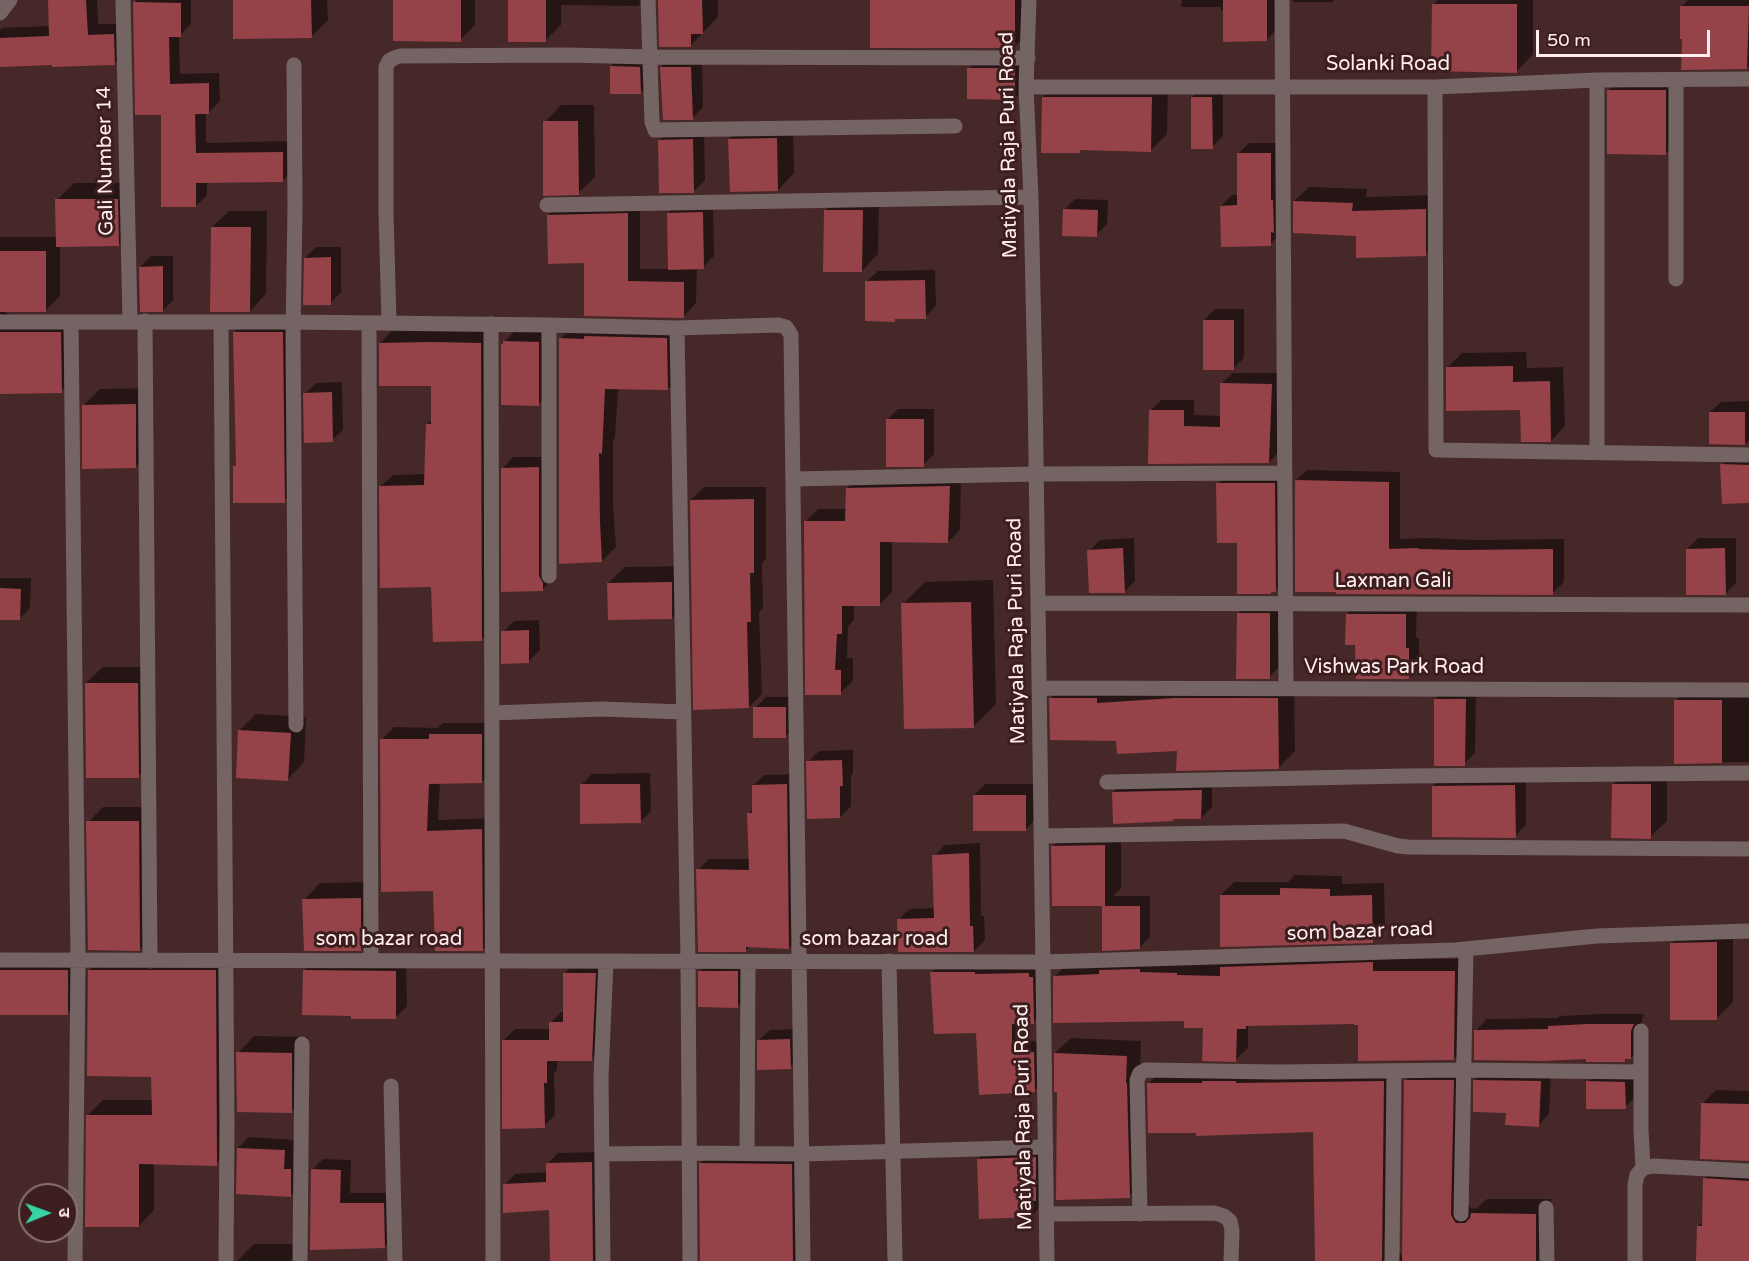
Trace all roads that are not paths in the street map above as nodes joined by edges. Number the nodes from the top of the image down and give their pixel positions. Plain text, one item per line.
1 (10, 0) edge
2 (123, 0) edge
3 (648, 0) edge
4 (1029, 0) edge
5 (1282, 0) edge
6 (0, 13) edge
7 (649, 57) junction
8 (1028, 58) junction
9 (294, 65) dead end
10 (1749, 79) edge
11 (1597, 80) junction
12 (1676, 80) junction
13 (1283, 86) junction
14 (1026, 87) junction
15 (1435, 87) junction
16 (955, 126) dead end
17 (1031, 197) junction
18 (547, 204) dead end
19 (1676, 279) dead end
20 (0, 322) edge
21 (71, 322) junction
22 (137, 322) junction
23 (221, 322) junction
24 (293, 322) junction
25 (369, 323) junction
26 (389, 323) junction
27 (491, 324) junction
28 (549, 325) junction
29 (677, 328) junction
30 (1597, 453) junction
31 (1749, 455) edge
32 (1285, 473) junction
33 (1035, 474) junction
34 (793, 479) junction
35 (549, 576) dead end
36 (1038, 603) junction
37 (1286, 603) junction
38 (1749, 604) edge
39 (1039, 688) junction
40 (1286, 688) junction
41 (1749, 690) edge
42 (683, 712) junction
43 (492, 713) junction
44 (296, 725) dead end
45 (1749, 773) edge
46 (1107, 782) dead end
47 (1041, 836) junction
48 (1749, 849) edge
49 (1749, 931) edge
50 (1466, 949) junction
51 (0, 960) edge
52 (78, 960) junction
53 (225, 960) junction
54 (150, 961) junction
55 (371, 961) junction
56 (492, 961) junction
57 (606, 961) junction
58 (688, 961) junction
59 (800, 961) junction
60 (889, 961) junction
61 (748, 962) junction
62 (1044, 962) junction
63 (1641, 1030) dead end
64 (302, 1044) dead end
65 (1464, 1070) junction
66 (1394, 1071) junction
67 (1641, 1072) junction
68 (391, 1086) dead end
69 (1046, 1147) junction
70 (893, 1152) junction
71 (690, 1153) junction
72 (747, 1153) junction
73 (602, 1154) junction
74 (802, 1154) junction
75 (1643, 1168) junction
76 (1749, 1171) edge
77 (1546, 1208) dead end
78 (1047, 1214) junction
79 (1140, 1214) junction
80 (1461, 1214) dead end
81 (75, 1261) edge
82 (226, 1261) edge
83 (300, 1261) edge
84 (395, 1261) edge
85 (493, 1261) edge
86 (603, 1261) edge
87 (690, 1261) edge
88 (803, 1261) edge
89 (895, 1261) edge
90 (1047, 1261) edge
91 (1231, 1261) edge
92 (1392, 1261) edge
93 (1547, 1261) edge
94 (1635, 1261) edge

1 - 6 street
2 - 22 street, Gali Number 14
3 - 7 street
4 - 8 street, Matiyala Raja Puri Road
5 - 13 street
7 - 8 street
7 - 16 street
7 - 26 street
8 - 14 street, Matiyala Raja Puri Road
9 - 24 street
10 - 12 street, Solanki Road
11 - 12 street, Solanki Road
11 - 15 street, Solanki Road
11 - 30 street
12 - 19 street
13 - 14 street, Solanki Road
13 - 15 street, Solanki Road
13 - 32 street
14 - 17 street, Matiyala Raja Puri Road
15 - 30 street
17 - 18 street
17 - 33 street, Matiyala Raja Puri Road
20 - 21 street
21 - 22 street
21 - 52 street
22 - 23 street
22 - 54 street, Gali Number 14
23 - 24 street
23 - 53 street
24 - 25 street
24 - 44 street
25 - 26 street
25 - 55 street
26 - 27 street
27 - 28 street
27 - 43 street
28 - 29 street
28 - 35 street
29 - 34 street
29 - 42 street
30 - 31 street
32 - 33 street
32 - 37 street
33 - 34 street
33 - 36 street, Matiyala Raja Puri Road
34 - 59 street
36 - 37 street, Laxman Gali
36 - 39 street, Matiyala Raja Puri Road
37 - 38 street, Laxman Gali
37 - 40 street
39 - 40 street, Vishwas Park Road
39 - 47 street, Matiyala Raja Puri Road
40 - 41 street, Vishwas Park Road
42 - 43 street
42 - 58 street
43 - 56 street
45 - 46 street
47 - 48 street
47 - 62 street, Matiyala Raja Puri Road
49 - 50 street, som bazar road
50 - 62 street, som bazar road
50 - 65 street
51 - 52 street, som bazar road
52 - 54 street, som bazar road
52 - 81 street
53 - 54 street, som bazar road
53 - 55 street, som bazar road
53 - 82 street
55 - 56 street, som bazar road
56 - 57 street, som bazar road
56 - 85 street
57 - 58 street, som bazar road
57 - 73 street
58 - 61 street, som bazar road
58 - 71 street
59 - 60 street, som bazar road
59 - 61 street, som bazar road
59 - 74 street
60 - 62 street, som bazar road
60 - 70 street
61 - 72 street
62 - 69 street, Matiyala Raja Puri Road
63 - 67 street
64 - 83 street
65 - 66 street
65 - 67 street
65 - 80 street
66 - 79 street
66 - 92 street
67 - 75 street
68 - 84 street
69 - 70 street
69 - 78 street, Matiyala Raja Puri Road
70 - 74 street
70 - 89 street
71 - 72 street
71 - 73 street
71 - 87 street
72 - 74 street
73 - 86 street
74 - 88 street
75 - 76 street
75 - 94 street
77 - 93 street
78 - 79 street
78 - 90 street, Matiyala Raja Puri Road
79 - 91 street

